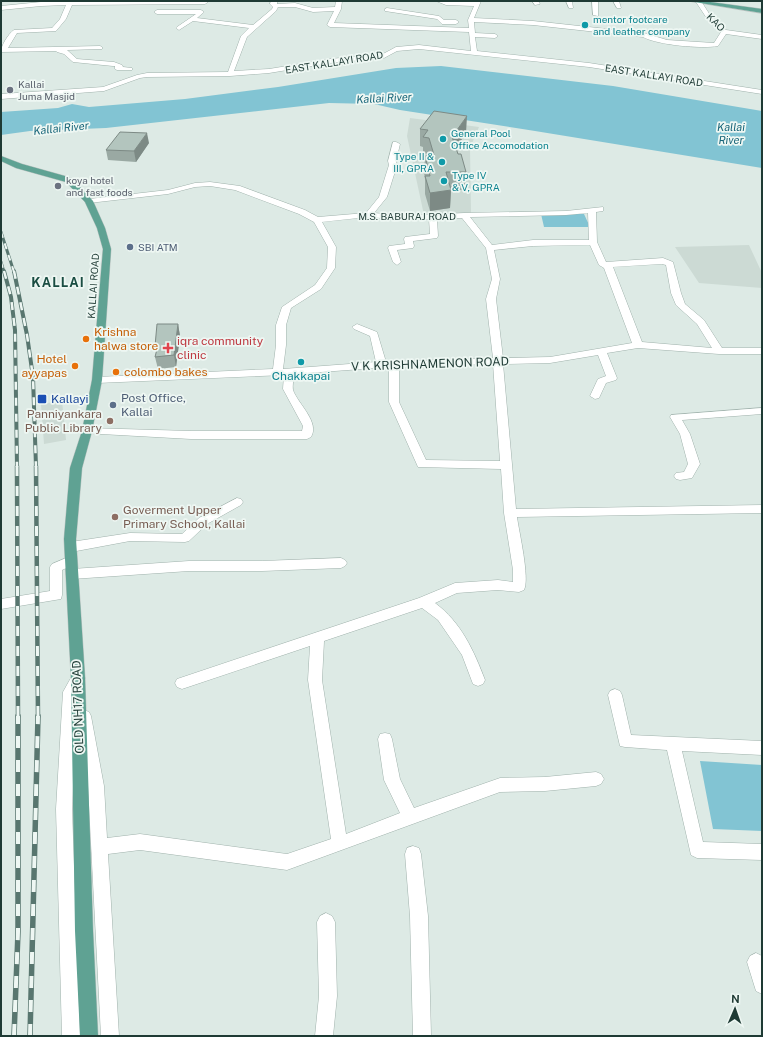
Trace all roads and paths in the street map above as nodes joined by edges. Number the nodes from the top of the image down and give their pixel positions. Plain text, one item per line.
1 (22, 1) edge
2 (205, 1) edge
3 (339, 1) edge
4 (439, 1) edge
5 (595, 1) edge
6 (616, 1) edge
7 (691, 1) edge
8 (116, 2) edge
9 (699, 2) edge
10 (275, 3) edge
11 (477, 3) edge
12 (69, 4) junction
13 (17, 6) junction
14 (619, 7) dead end
15 (1, 8) edge
16 (338, 9) junction
17 (387, 10) dead end
18 (762, 11) edge
19 (157, 12) dead end
20 (201, 12) junction
21 (473, 13) junction
22 (480, 13) dead end
23 (596, 15) dead end
24 (517, 16) dead end
25 (192, 19) junction
26 (471, 21) junction
27 (252, 27) junction
28 (561, 27) junction
29 (179, 28) dead end
30 (472, 32) junction
31 (724, 32) junction
32 (496, 36) dead end
33 (762, 37) edge
34 (100, 48) dead end
35 (2, 50) edge
36 (50, 50) junction
37 (474, 54) junction
38 (130, 69) dead end
39 (230, 74) junction
40 (762, 92) edge
41 (1, 96) edge
42 (396, 144) dead end
43 (1, 158) edge
44 (89, 201) junction
45 (368, 215) junction
46 (464, 215) junction
47 (433, 216) junction
48 (317, 220) junction
49 (593, 242) junction
50 (490, 248) junction
51 (397, 262) dead end
52 (608, 266) junction
53 (357, 327) dead end
54 (638, 345) junction
55 (601, 351) junction
56 (719, 351) junction
57 (762, 351) edge
58 (498, 361) junction
59 (394, 364) junction
60 (382, 365) junction
61 (284, 372) junction
62 (97, 380) junction
63 (595, 396) dead end
64 (762, 411) edge
65 (87, 431) junction
66 (506, 465) junction
67 (680, 476) dead end
68 (237, 502) dead end
69 (762, 509) edge
70 (510, 513) junction
71 (70, 547) junction
72 (71, 561) junction
73 (341, 563) dead end
74 (72, 574) junction
75 (424, 602) junction
76 (1, 604) edge
77 (317, 637) junction
78 (78, 678) junction
79 (478, 680) dead end
80 (182, 683) dead end
81 (615, 695) dead end
82 (385, 739) dead end
83 (673, 744) junction
84 (762, 748) edge
85 (596, 778) dead end
86 (410, 817) junction
87 (340, 844) junction
88 (99, 847) junction
89 (762, 852) edge
90 (413, 854) dead end
91 (326, 922) dead end
92 (756, 962) dead end
93 (762, 985) edge
94 (71, 1036) edge
95 (89, 1036) edge
96 (110, 1036) edge
97 (324, 1036) edge
98 (422, 1036) edge

1 - 13 street
2 - 8 street
2 - 20 street
3 - 16 street
4 - 11 street
5 - 23 street
6 - 14 street
7 - 9 main road
8 - 12 street
9 - 18 main road
9 - 31 street, KAO
10 - 16 street
10 - 27 street
11 - 21 street
12 - 13 street
12 - 35 street
13 - 15 street
16 - 30 street
17 - 26 street
19 - 20 street
20 - 25 street
21 - 22 street
21 - 26 street
24 - 28 street
25 - 27 street
25 - 29 street
26 - 28 street
26 - 30 street
27 - 39 street
28 - 31 street
30 - 32 street
30 - 37 street
31 - 33 street, KAO
34 - 36 street
35 - 36 street
36 - 38 street
37 - 39 street, EAST KALLAYI ROAD
37 - 40 street, EAST KALLAYI ROAD
39 - 41 street, EAST KALLAYI ROAD
42 - 45 street
43 - 44 main road, KALLAI ROAD
44 - 48 street
44 - 62 main road, KALLAI ROAD
45 - 47 street, M.S. BABURAJ ROAD
45 - 48 street, M.S. BABURAJ ROAD
46 - 47 street, M.S. BABURAJ ROAD
46 - 49 street
46 - 50 street, M.S. BABURAJ ROAD
47 - 51 street
48 - 61 street
49 - 50 street
49 - 52 street
50 - 58 street
52 - 54 street
52 - 56 street
53 - 60 street
54 - 55 street, V K KRISHNAMENON ROAD
54 - 56 street, V K KRISHNAMENON ROAD
55 - 58 street, V K KRISHNAMENON ROAD
55 - 63 street
56 - 57 street, V K KRISHNAMENON ROAD
58 - 59 street, V K KRISHNAMENON ROAD
58 - 66 street
59 - 60 street, V K KRISHNAMENON ROAD
59 - 66 street
60 - 61 street, V K KRISHNAMENON ROAD
61 - 62 street, V K KRISHNAMENON ROAD
61 - 65 street
62 - 65 main road, OLD NH17 ROAD
64 - 67 street
65 - 71 main road, OLD NH17 ROAD
66 - 70 street
68 - 71 street
69 - 70 street
70 - 75 street
71 - 72 main road, OLD NH17 ROAD
72 - 74 main road, OLD NH17 ROAD
72 - 76 street
73 - 74 street
74 - 78 main road, OLD NH17 ROAD
75 - 77 street
75 - 79 street
77 - 80 street
77 - 87 street
78 - 88 street
78 - 94 street
78 - 95 main road, OLD NH17 ROAD
81 - 83 street
82 - 86 street
83 - 84 street
83 - 89 street
85 - 86 street
86 - 87 street
87 - 88 street
88 - 96 street
90 - 98 street
91 - 97 street
92 - 93 street

